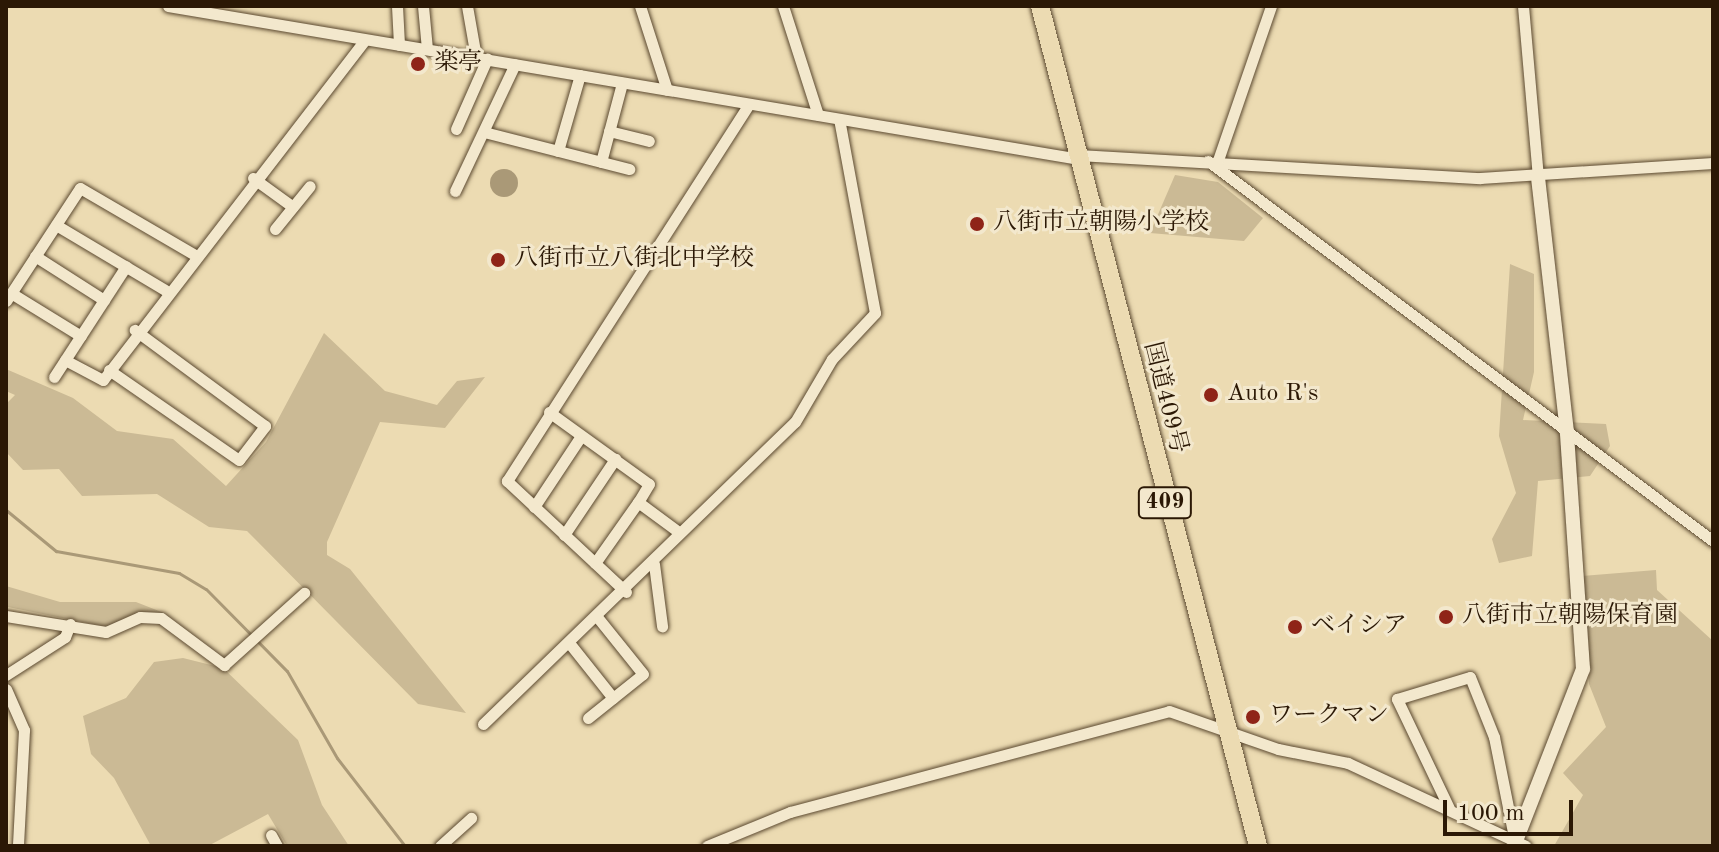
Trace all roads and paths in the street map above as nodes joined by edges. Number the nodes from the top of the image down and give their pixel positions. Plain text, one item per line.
1 (168, 6) edge
2 (397, 6) edge
3 (423, 6) edge
4 (467, 6) edge
5 (640, 6) edge
6 (783, 6) edge
7 (1040, 6) edge
8 (1271, 6) edge
9 (1523, 6) edge
10 (365, 40) junction
11 (399, 45) junction
12 (427, 49) junction
13 (482, 58) junction
14 (515, 64) junction
15 (580, 75) junction
16 (622, 83) junction
17 (667, 90) junction
18 (749, 104) junction
19 (818, 115) junction
20 (839, 119) junction
21 (456, 129) dead end
22 (609, 131) junction
23 (484, 132) junction
24 (649, 141) dead end
25 (558, 151) junction
26 (1079, 157) junction
27 (1213, 160) junction
28 (601, 162) junction
29 (1713, 163) edge
30 (629, 169) dead end
31 (1538, 177) junction
32 (253, 178) junction
33 (310, 186) dead end
34 (455, 191) dead end
35 (293, 207) junction
36 (56, 225) junction
37 (275, 229) dead end
38 (195, 255) junction
39 (35, 256) junction
40 (126, 266) junction
41 (165, 290) junction
42 (8, 297) edge
43 (104, 300) junction
44 (135, 330) junction
45 (81, 336) junction
46 (65, 360) junction
47 (109, 370) junction
48 (54, 377) dead end
49 (549, 412) junction
50 (1567, 432) junction
51 (581, 436) junction
52 (615, 459) junction
53 (638, 502) junction
54 (534, 507) junction
55 (680, 533) junction
56 (564, 535) junction
57 (1713, 541) edge
58 (595, 563) junction
59 (654, 564) junction
60 (626, 592) junction
61 (304, 593) dead end
62 (6, 616) edge
63 (598, 618) junction
64 (70, 624) junction
65 (662, 626) dead end
66 (570, 644) junction
67 (6, 675) edge
68 (6, 689) edge
69 (613, 698) junction
70 (588, 718) dead end
71 (483, 724) dead end
72 (1225, 733) junction
73 (1449, 808) junction
74 (471, 818) dead end
75 (1518, 845) edge
76 (18, 846) edge
77 (440, 846) edge
78 (707, 846) edge
79 (1258, 846) edge

1 - 10 street
2 - 11 street
3 - 12 street
4 - 13 street
5 - 17 street
6 - 19 street
7 - 26 highway, 国道409号 / 409
8 - 27 street
9 - 31 street
10 - 11 street
10 - 32 street
11 - 12 street
12 - 13 street
13 - 14 street
13 - 21 street
14 - 15 street
14 - 23 street
15 - 16 street
15 - 25 street
16 - 17 street
16 - 22 street
17 - 18 street
18 - 19 street
18 - 49 street
19 - 20 street
20 - 26 street
20 - 55 street
22 - 24 street
22 - 28 street
23 - 25 street
23 - 34 street
25 - 28 street
26 - 27 street
26 - 72 highway, 国道409号 / 409
27 - 31 street
27 - 50 street
28 - 30 street
29 - 31 street
31 - 50 street
32 - 35 street
32 - 38 street
33 - 35 street
35 - 37 street
36 - 38 street
36 - 39 street
36 - 40 street
38 - 41 street
39 - 42 street
39 - 43 street
40 - 41 street
40 - 43 street
41 - 44 street
42 - 45 street
43 - 45 street
44 - 47 street
44 - 47 street
45 - 46 street
46 - 47 street
46 - 48 street
49 - 51 street
49 - 54 street
50 - 57 street
50 - 75 street
51 - 52 street
51 - 54 street
52 - 53 street
52 - 56 street
53 - 55 street
53 - 58 street
54 - 56 street
55 - 59 street
56 - 58 street
58 - 60 street
59 - 60 street
59 - 65 street
60 - 63 street
61 - 64 street
62 - 64 street
63 - 66 street
63 - 69 street
64 - 67 street
66 - 69 street
66 - 71 street
68 - 76 street
69 - 70 street
72 - 73 street
72 - 78 street
72 - 79 highway, 国道409号 / 409
73 - 75 street
73 - 75 street
74 - 77 street

